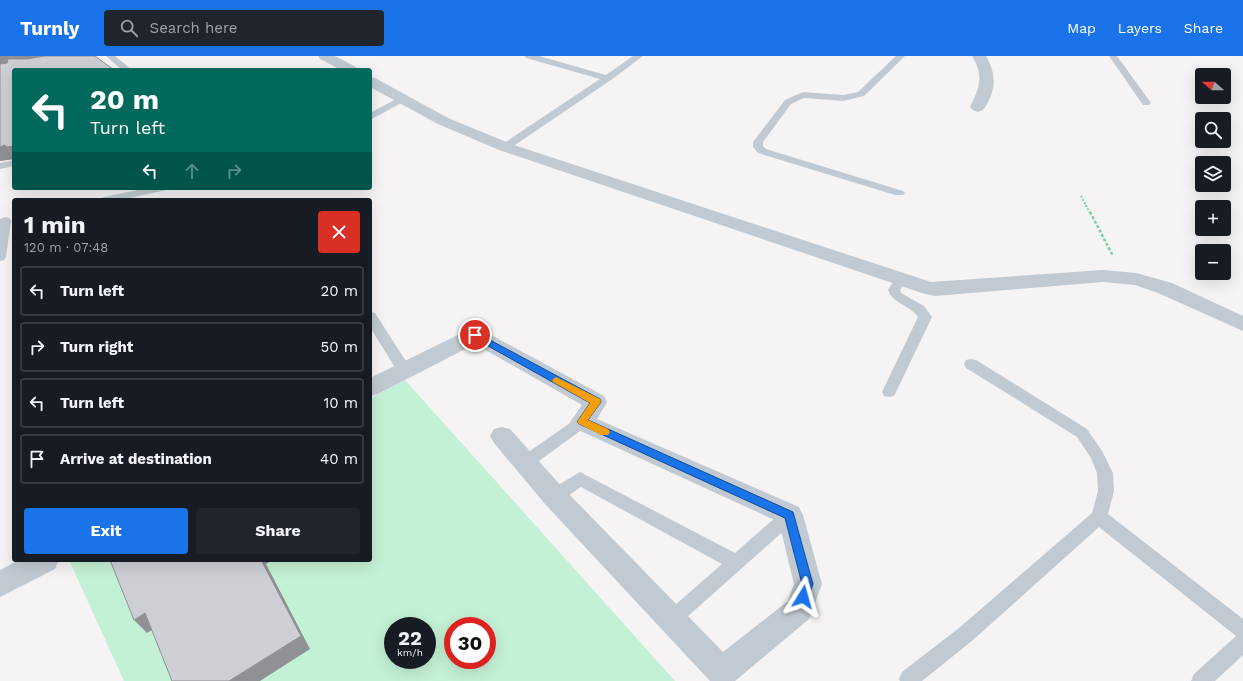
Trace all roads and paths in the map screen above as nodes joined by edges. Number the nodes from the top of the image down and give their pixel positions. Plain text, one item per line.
1 (110, 56) edge
2 (325, 56) edge
3 (529, 56) edge
4 (639, 56) edge
5 (901, 56) edge
6 (979, 56) edge
7 (1113, 56) edge
8 (125, 68) edge
9 (347, 68) edge
10 (608, 78) junction
11 (372, 82) edge
12 (402, 99) junction
13 (1146, 103) dead end
14 (978, 107) dead end
15 (372, 116) edge
16 (505, 147) junction
17 (12, 163) edge
18 (0, 166) edge
19 (153, 190) edge
20 (899, 193) dead end
21 (1081, 196) dead end
22 (114, 198) edge
23 (6, 220) edge
24 (0, 257) edge
25 (1124, 278) junction
26 (901, 279) junction
27 (372, 319) edge
28 (1243, 324) edge
29 (971, 364) dead end
30 (404, 370) junction
31 (372, 387) edge
32 (890, 392) dead end
33 (582, 422) junction
34 (502, 436) dead end
35 (526, 462) junction
36 (554, 496) junction
37 (790, 515) junction
38 (1099, 517) junction
39 (41, 562) edge
40 (738, 563) junction
41 (0, 584) edge
42 (672, 619) junction
43 (1243, 630) edge
44 (1243, 642) edge
45 (910, 679) dead end
46 (1201, 681) edge

1 - 8 lane
2 - 9 street
3 - 10 lane
4 - 10 lane
5 - 20 lane
6 - 14 street
7 - 13 lane
10 - 16 lane
11 - 12 street
12 - 15 lane
12 - 16 street
16 - 26 street
17 - 18 lane
19 - 22 lane
21 - 25 path
23 - 24 lane
25 - 26 street
25 - 28 street
26 - 32 lane
27 - 30 lane
29 - 38 lane
30 - 31 street
30 - 33 street
33 - 35 lane
33 - 37 street
34 - 35 street
35 - 36 street
36 - 40 lane
36 - 42 street
37 - 40 lane
37 - 42 street
38 - 43 lane
38 - 45 lane
39 - 41 street
40 - 42 lane
44 - 46 lane

